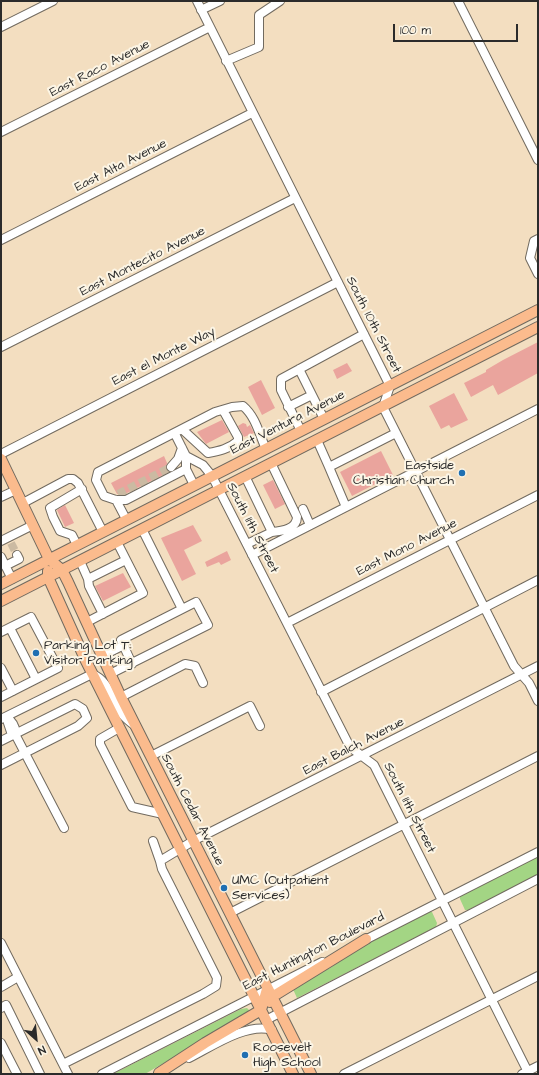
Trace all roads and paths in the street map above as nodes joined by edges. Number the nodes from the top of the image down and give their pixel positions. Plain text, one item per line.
1 (53, 1) edge
2 (197, 1) edge
3 (220, 1) edge
4 (458, 1) edge
5 (277, 2) edge
6 (201, 10) junction
7 (1, 27) edge
8 (210, 28) junction
9 (226, 61) junction
10 (252, 113) junction
11 (1, 132) edge
12 (538, 160) edge
13 (295, 198) junction
14 (1, 240) edge
15 (536, 240) edge
16 (538, 274) edge
17 (338, 282) junction
18 (538, 310) edge
19 (538, 327) edge
20 (364, 334) junction
21 (1, 347) edge
22 (299, 369) junction
23 (390, 386) junction
24 (312, 395) junction
25 (288, 407) junction
26 (383, 407) junction
27 (538, 408) edge
28 (223, 410) junction
29 (324, 419) junction
30 (183, 430) junction
31 (301, 431) junction
32 (396, 433) junction
33 (175, 434) junction
34 (317, 440) junction
35 (182, 448) junction
36 (266, 449) junction
37 (1, 454) edge
38 (186, 456) junction
39 (1, 460) edge
40 (271, 463) junction
41 (329, 466) junction
42 (171, 467) tunnel mouth
43 (186, 469) junction
44 (416, 472) junction
45 (212, 476) junction
46 (245, 476) junction
47 (194, 485) junction
48 (82, 489) junction
49 (16, 490) junction
50 (219, 490) junction
51 (538, 495) edge
52 (1, 497) edge
53 (114, 497) junction
54 (23, 503) junction
55 (346, 507) junction
56 (303, 509) dead end
57 (126, 519) junction
58 (33, 525) junction
59 (310, 525) junction
60 (142, 529) junction
61 (102, 532) junction
62 (272, 532) junction
63 (7, 540) edge
64 (450, 540) junction
65 (117, 542) junction
66 (246, 544) junction
67 (77, 545) junction
68 (17, 555) dead end
69 (252, 555) junction
70 (1, 557) edge
71 (49, 559) junction
72 (126, 560) junction
73 (80, 561) junction
74 (5, 566) junction
75 (62, 570) junction
76 (48, 577) junction
77 (12, 579) junction
78 (88, 579) junction
79 (538, 580) edge
80 (1, 584) edge
81 (1, 601) edge
82 (485, 608) junction
83 (182, 609) junction
84 (103, 614) junction
85 (87, 622) junction
86 (286, 623) junction
87 (10, 628) junction
88 (1, 632) edge
89 (124, 645) junction
90 (102, 656) junction
91 (132, 664) junction
92 (538, 666) edge
93 (1, 668) edge
94 (92, 674) junction
95 (110, 674) junction
96 (522, 675) junction
97 (36, 679) junction
98 (203, 683) dead end
99 (13, 691) junction
100 (321, 692) junction
101 (1, 697) edge
102 (121, 697) junction
103 (538, 701) edge
104 (3, 718) edge
105 (260, 726) dead end
106 (136, 727) junction
107 (119, 728) junction
108 (15, 734) junction
109 (1, 741) edge
110 (25, 753) junction
111 (150, 756) junction
112 (363, 756) junction
113 (538, 756) edge
114 (1, 765) edge
115 (163, 814) junction
116 (403, 824) junction
117 (64, 828) dead end
118 (153, 841) dead end
119 (193, 841) junction
120 (180, 848) junction
121 (538, 852) edge
122 (160, 861) junction
123 (538, 879) edge
124 (443, 901) junction
125 (230, 913) junction
126 (454, 923) junction
127 (366, 939) joint
128 (1, 943) edge
129 (538, 976) edge
130 (18, 977) junction
131 (1, 987) edge
132 (270, 993) junction
133 (254, 996) junction
134 (492, 999) junction
135 (1, 1008) edge
136 (261, 1010) junction
137 (280, 1012) junction
138 (266, 1020) junction
139 (272, 1030) junction
140 (1, 1043) edge
141 (63, 1064) junction
142 (538, 1066) edge
143 (527, 1073) edge
144 (17, 1074) edge
145 (40, 1074) edge
146 (68, 1074) edge
147 (102, 1074) edge
148 (158, 1074) edge
149 (293, 1074) edge
150 (311, 1074) edge
151 (344, 1074) edge

1 - 7 street
2 - 6 street, South 10th Street
3 - 6 street
4 - 12 street
5 - 9 street
6 - 8 street, South 10th Street
8 - 9 street, South 10th Street
8 - 11 street, East Raco Avenue
9 - 10 street, South 10th Street
10 - 13 street, South 10th Street
10 - 14 street, East Alta Avenue
13 - 17 street, South 10th Street
13 - 21 street, East Montecito Avenue
15 - 16 street
17 - 20 street, South 10th Street
17 - 37 street, East el Monte Way
18 - 23 main road, East Ventura Avenue
19 - 26 main road
20 - 22 street
20 - 23 street, South 10th Street
22 - 24 street
22 - 25 street
23 - 26 street, South 10th Street
23 - 29 main road, East Ventura Avenue
24 - 25 street
24 - 29 street
25 - 31 street
26 - 32 street
26 - 34 main road
27 - 44 street
28 - 30 street
28 - 30 street
28 - 36 street
29 - 31 main road, East Ventura Avenue
30 - 33 street
31 - 36 main road, East Ventura Avenue
32 - 41 street
32 - 44 street
33 - 35 street
33 - 53 street
34 - 40 main road
34 - 41 street
35 - 38 street
35 - 42 street
36 - 45 main road, East Ventura Avenue
38 - 43 street
38 - 45 street, South 11th Street
39 - 49 main road, South Cedar Avenue
40 - 46 main road
40 - 62 street
41 - 55 street
43 - 47 street
43 - 53 street
44 - 55 street
44 - 64 street
45 - 47 main road, East Ventura Avenue
45 - 50 street, South 11th Street
46 - 50 main road
46 - 62 street
47 - 57 main road, East Ventura Avenue
48 - 54 street
48 - 61 street
48 - 67 street
49 - 52 street
49 - 54 main road, South Cedar Avenue
50 - 60 main road
50 - 66 street, South 11th Street
51 - 64 street, East Mono Avenue
53 - 57 street
54 - 58 main road, South Cedar Avenue
55 - 59 street
56 - 59 street
57 - 61 main road, East Ventura Avenue
58 - 63 street
58 - 71 main road, South Cedar Avenue
59 - 69 street
60 - 65 main road
60 - 83 street
61 - 67 main road, East Ventura Avenue
62 - 66 street
64 - 82 street
64 - 86 street, East Mono Avenue
65 - 72 street
65 - 73 main road
66 - 69 street, South 11th Street
67 - 71 main road, East Ventura Avenue
68 - 74 street
69 - 86 street, South 11th Street
70 - 74 street
71 - 75 main road, South Cedar Avenue
71 - 76 main road, South Cedar Avenue
71 - 77 main road, East Ventura Avenue
72 - 78 street
72 - 84 street
73 - 75 main road
73 - 78 street
74 - 77 street
75 - 76 main road
75 - 85 main road, South Cedar Avenue
76 - 81 main road
76 - 94 main road, South Cedar Avenue
77 - 80 main road, East Ventura Avenue
78 - 84 street
79 - 82 street
82 - 96 street
82 - 100 street
83 - 89 street
83 - 91 street
84 - 85 street
85 - 90 main road, South Cedar Avenue
86 - 100 street, South 11th Street
87 - 88 street
87 - 97 street
87 - 97 street
89 - 90 street
89 - 91 street
90 - 95 main road, South Cedar Avenue
91 - 95 street
92 - 96 street, East Balch Avenue
93 - 99 street
94 - 104 street
94 - 106 street
94 - 107 main road, South Cedar Avenue
95 - 102 main road, South Cedar Avenue
96 - 103 street
96 - 112 street, East Balch Avenue
97 - 99 street
98 - 102 street
99 - 101 street
100 - 112 street, South 11th Street
102 - 106 main road, South Cedar Avenue
104 - 108 street
105 - 111 street
106 - 111 main road, South Cedar Avenue
107 - 115 main road, South Cedar Avenue
107 - 115 street
108 - 109 street
108 - 110 street
108 - 110 street
110 - 114 street
110 - 117 street
111 - 119 main road, South Cedar Avenue
112 - 116 street, South 11th Street
112 - 119 street, East Balch Avenue
113 - 116 street
115 - 120 main road, South Cedar Avenue
116 - 124 street, South 11th Street
116 - 125 street
118 - 122 street
119 - 120 street, East Balch Avenue
119 - 125 main road, South Cedar Avenue
120 - 122 street, East Balch Avenue
120 - 133 main road, South Cedar Avenue
121 - 124 street, East Huntington Boulevard
122 - 141 street
123 - 126 street
124 - 126 street, South 11th Street
124 - 127 street, East Huntington Boulevard
125 - 132 main road, South Cedar Avenue
126 - 134 street, South 11th Street
126 - 137 street
127 - 132 main road
128 - 130 street
129 - 134 street
130 - 131 street
130 - 141 street
132 - 133 street, East Huntington Boulevard
132 - 136 main road
132 - 137 main road, South Cedar Avenue
132 - 138 main road
133 - 136 main road, South Cedar Avenue
133 - 147 street, East Huntington Boulevard
134 - 143 street, South 11th Street
134 - 151 street
135 - 145 street
136 - 138 main road, South Cedar Avenue
136 - 148 main road
137 - 138 street
137 - 150 main road, South Cedar Avenue
138 - 139 main road, South Cedar Avenue
139 - 148 street
139 - 149 main road, South Cedar Avenue
140 - 144 street
141 - 146 street
142 - 143 street

